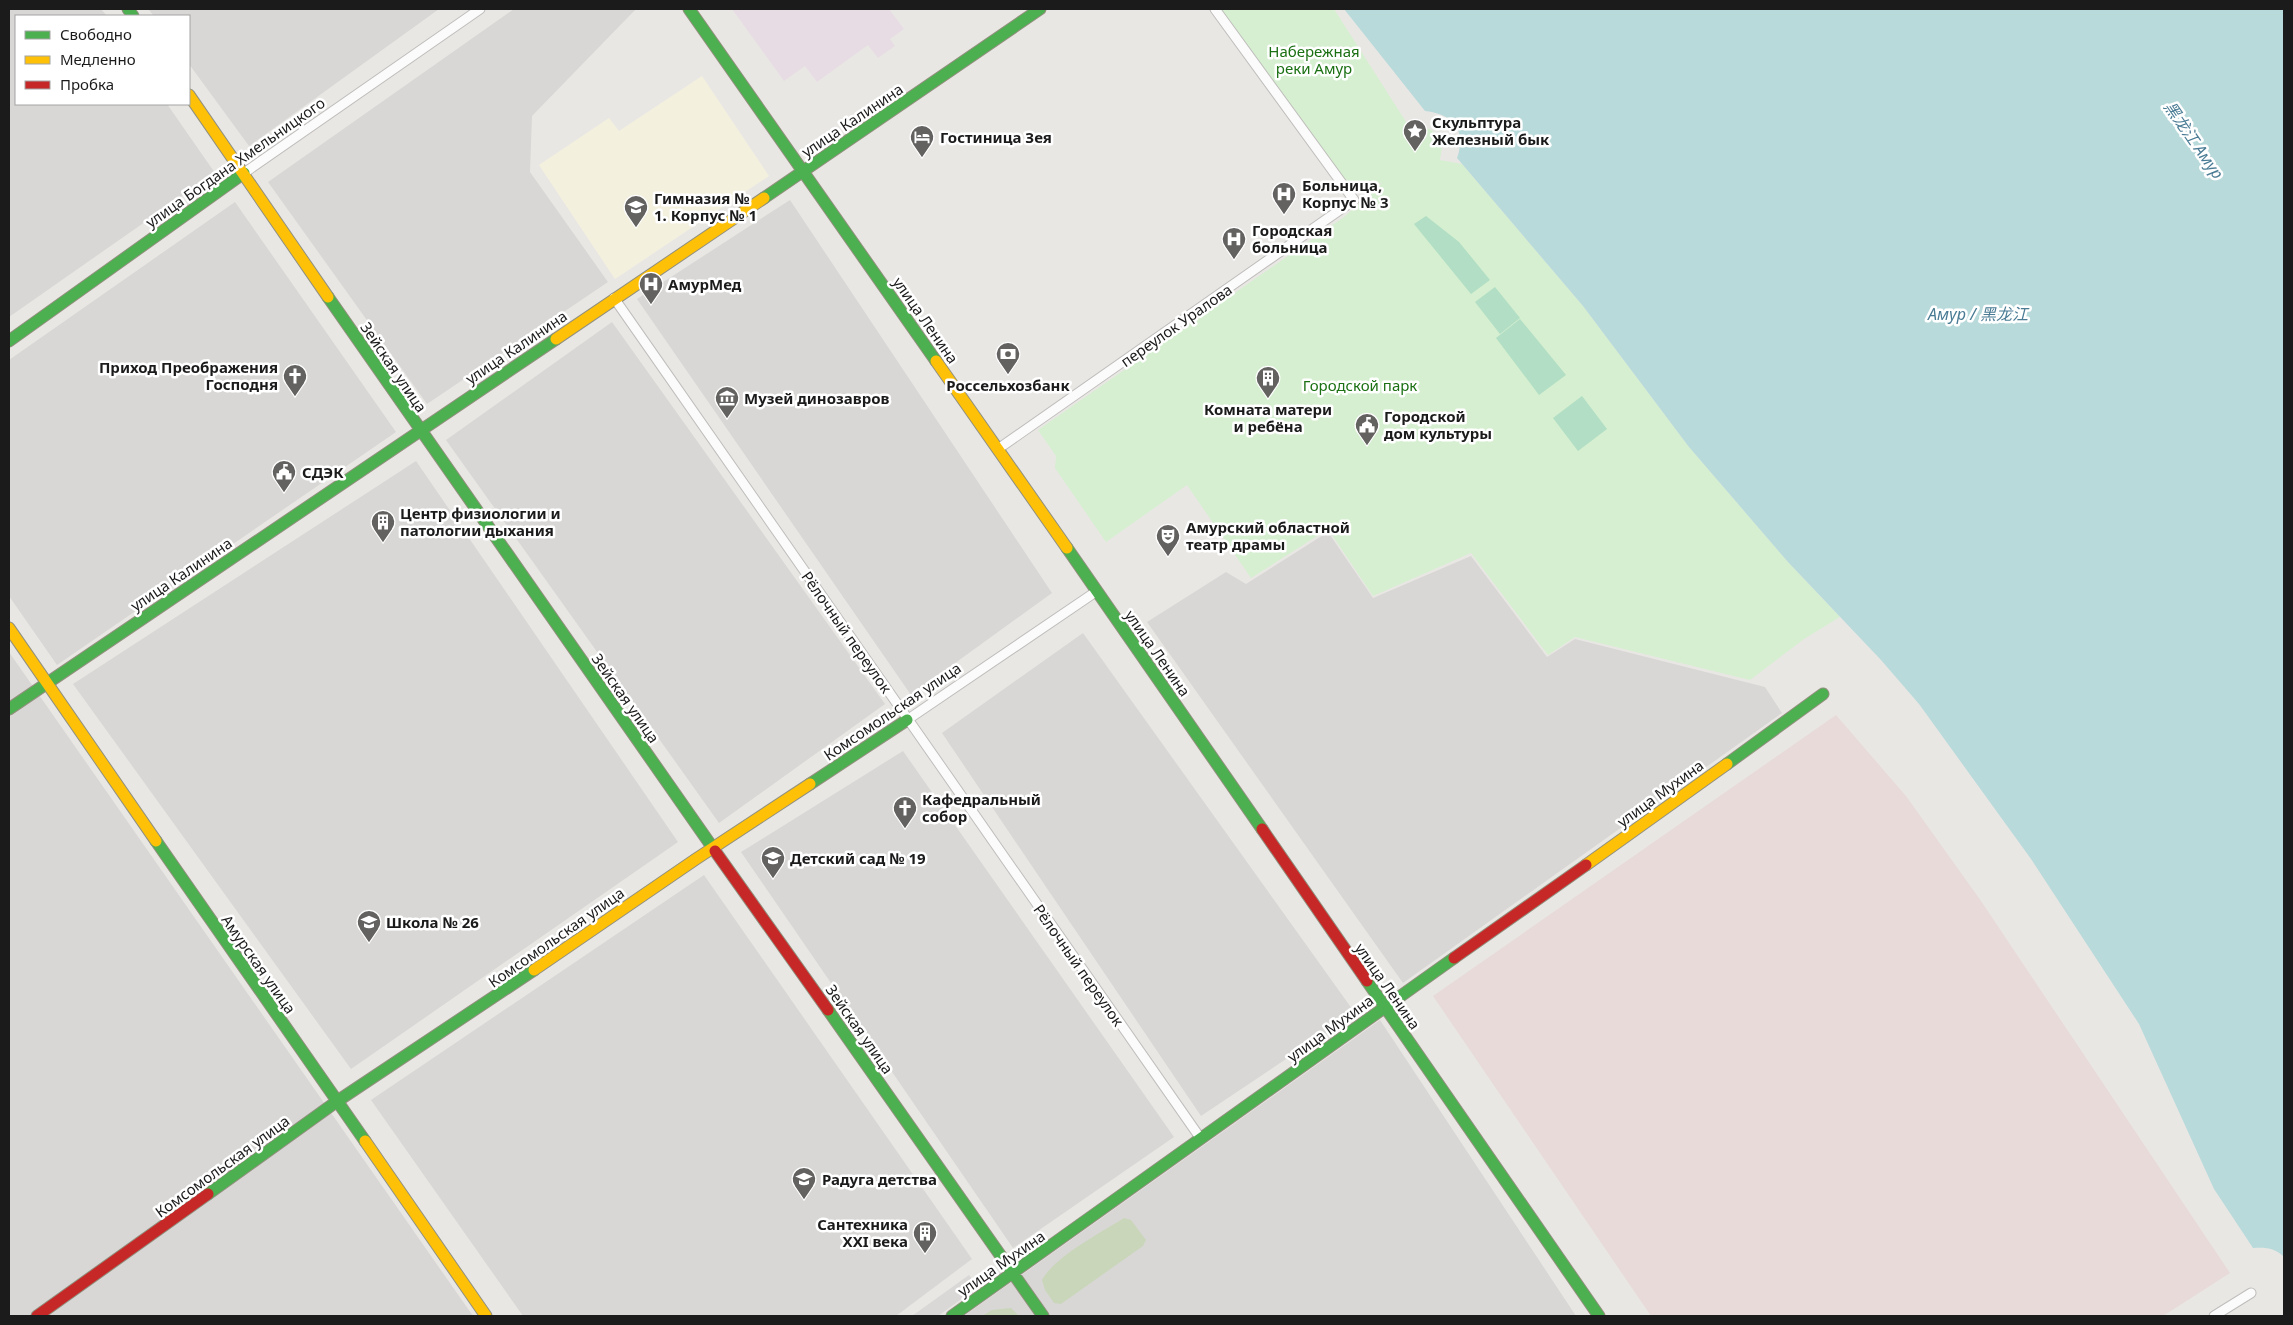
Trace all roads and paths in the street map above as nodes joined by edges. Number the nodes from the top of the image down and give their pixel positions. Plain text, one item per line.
1 (480, 9) edge
2 (689, 9) edge
3 (1040, 9) edge
4 (1214, 9) edge
5 (190, 96) edge
6 (802, 172) junction
7 (244, 173) junction
8 (614, 298) junction
9 (9, 341) edge
10 (420, 431) junction
11 (998, 449) junction
12 (1097, 591) junction
13 (9, 628) edge
14 (47, 683) junction
15 (1823, 694) dead end
16 (9, 710) edge
17 (908, 720) junction
18 (714, 848) junction
19 (1384, 1008) junction
20 (336, 1102) junction
21 (1201, 1139) junction
22 (1012, 1273) junction
23 (2250, 1292) dead end
24 (37, 1316) edge
25 (486, 1316) edge
26 (952, 1316) edge
27 (1043, 1316) edge
28 (1599, 1316) edge
29 (2214, 1316) edge

1 - 7 street, улица Богдана Хмельницкого
2 - 6 street, улица Ленина
3 - 6 street, улица Калинина
4 - 11 street, переулок Уралова
5 - 7 street, Зейская улица
6 - 8 street, улица Калинина
6 - 11 street, улица Ленина
7 - 9 street, улица Богдана Хмельницкого
7 - 10 street, Зейская улица
8 - 10 street, улица Калинина
8 - 17 street, Рёлочный переулок
10 - 14 street, улица Калинина
10 - 18 street, Зейская улица
11 - 12 street, улица Ленина
12 - 17 street, Комсомольская улица
12 - 19 street, улица Ленина
13 - 14 street, Амурская улица
14 - 16 street, улица Калинина
14 - 20 street, Амурская улица
15 - 19 street, улица Мухина
17 - 18 street, Комсомольская улица
17 - 21 street, Рёлочный переулок
18 - 20 street, Комсомольская улица
18 - 22 street, Зейская улица
19 - 21 street, улица Мухина
19 - 28 street, улица Ленина
20 - 24 street, Комсомольская улица
20 - 25 street, Амурская улица
21 - 22 street, улица Мухина
22 - 26 street, улица Мухина
22 - 27 street, Зейская улица
23 - 29 street

